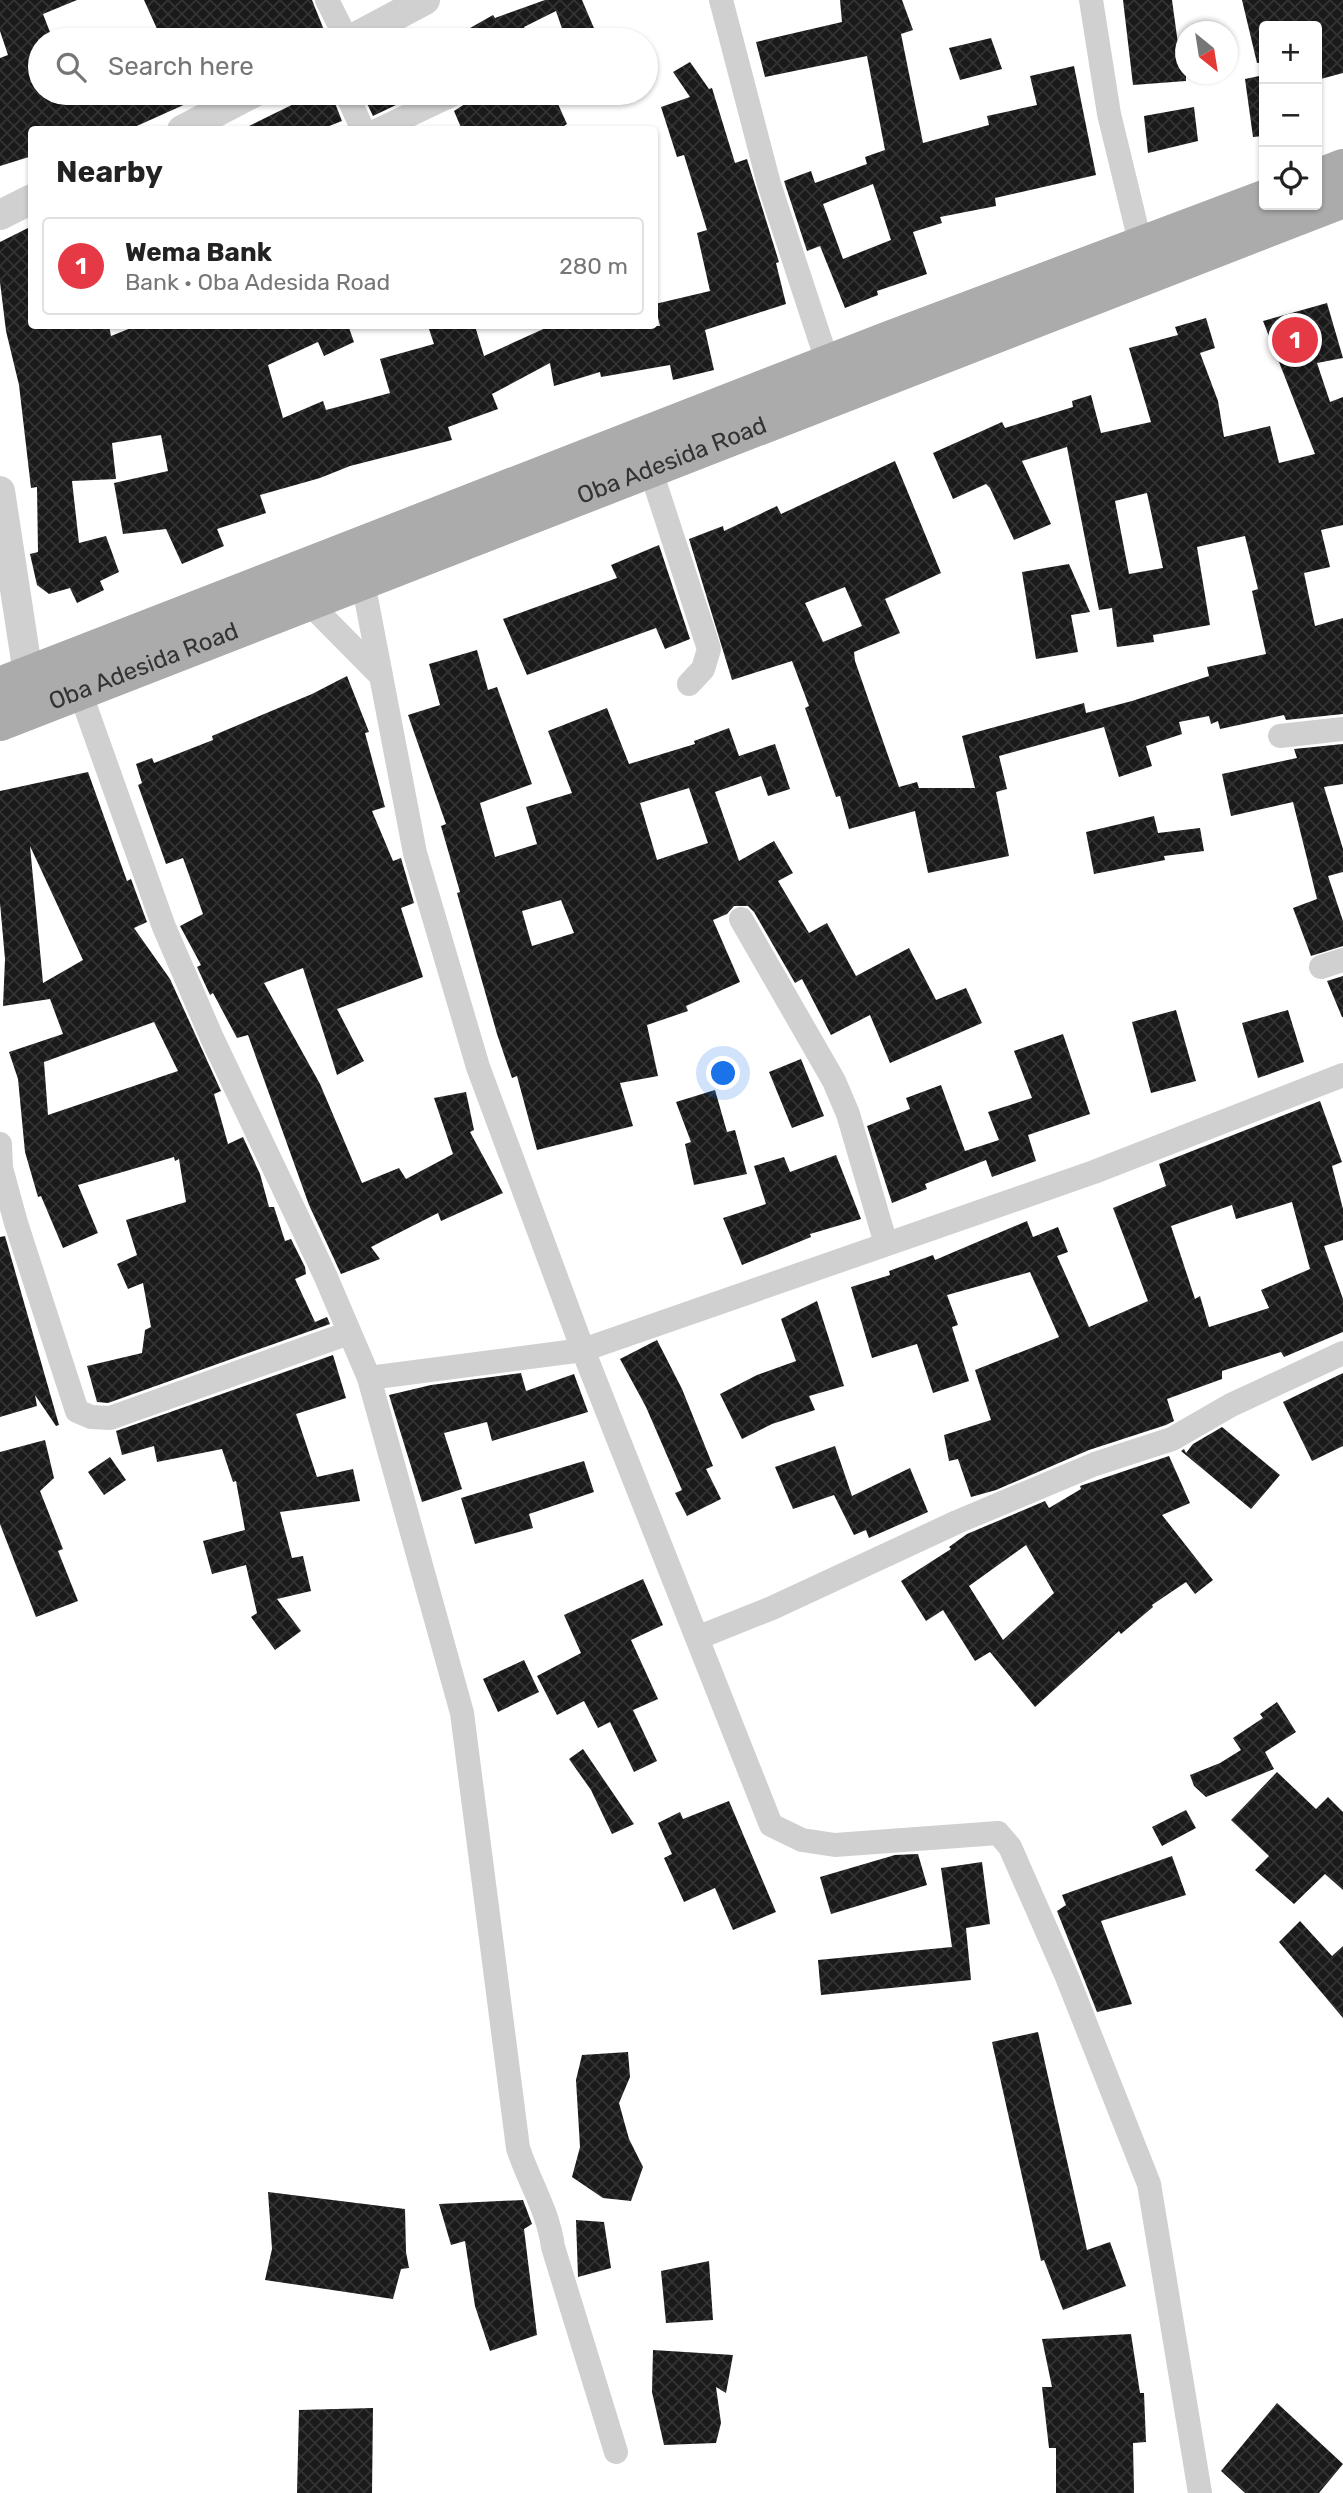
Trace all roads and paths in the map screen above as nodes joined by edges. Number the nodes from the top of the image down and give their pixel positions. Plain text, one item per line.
1 (327, 0) edge
2 (425, 0) edge
3 (721, 0) edge
4 (1091, 0) edge
5 (342, 28) edge
6 (372, 28) edge
7 (230, 105) edge
8 (352, 105) edge
9 (431, 105) edge
10 (190, 126) edge
11 (361, 126) edge
12 (386, 126) edge
13 (1336, 194) edge
14 (28, 201) edge
15 (1259, 201) edge
16 (0, 215) edge
17 (1141, 246) junction
18 (828, 364) junction
19 (646, 454) junction
20 (0, 491) edge
21 (363, 582) junction
22 (307, 601) junction
23 (381, 676) junction
24 (14, 680) edge
25 (689, 684) dead end
26 (79, 689) junction
27 (0, 722) edge
28 (1343, 729) edge
29 (1280, 736) dead end
30 (741, 919) dead end
31 (1343, 1075) edge
32 (0, 1144) edge
33 (886, 1244) junction
34 (349, 1333) junction
35 (583, 1350) junction
36 (1343, 1353) edge
37 (369, 1378) junction
38 (697, 1638) junction
39 (616, 2452) dead end
40 (1200, 2493) edge

1 - 5 street
2 - 6 street
3 - 18 street
4 - 17 street
7 - 10 street
8 - 11 street
9 - 12 street
13 - 19 main road, Oba Adesida Road
14 - 16 street
15 - 17 main road, Oba Adesida Road
17 - 18 main road, Oba Adesida Road
18 - 19 main road, Oba Adesida Road
19 - 21 main road, Oba Adesida Road
19 - 24 main road, Oba Adesida Road
19 - 25 street
20 - 24 street
21 - 22 main road, Oba Adesida Road
21 - 23 street
22 - 23 street
22 - 26 main road, Oba Adesida Road
23 - 35 street
26 - 27 main road, Oba Adesida Road
26 - 34 street
28 - 29 street
30 - 33 street
31 - 33 street
32 - 34 street
33 - 35 street
34 - 37 street
35 - 37 street
35 - 38 street
36 - 38 street
37 - 39 street
38 - 40 street

